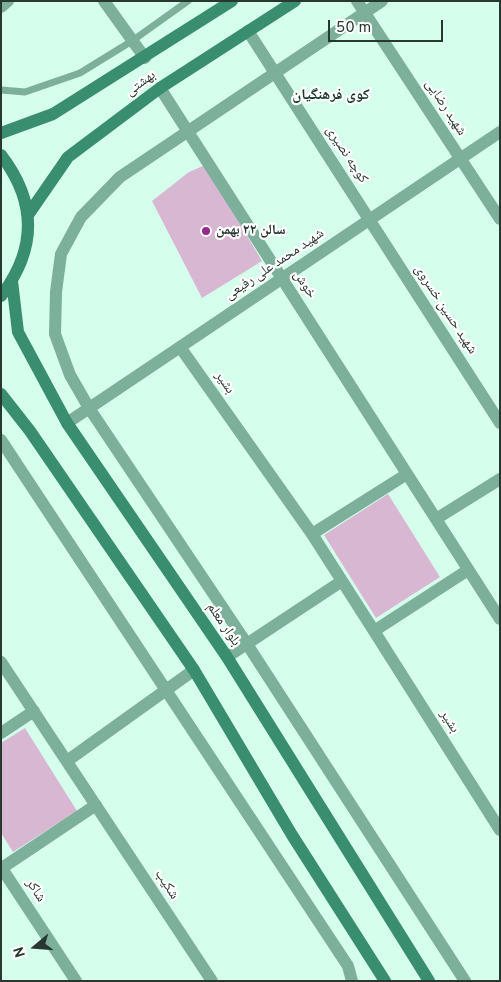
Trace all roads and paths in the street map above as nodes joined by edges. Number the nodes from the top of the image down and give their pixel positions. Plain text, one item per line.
1 (8, 1) edge
2 (104, 1) edge
3 (188, 1) edge
4 (232, 1) edge
5 (294, 1) edge
6 (357, 1) edge
7 (382, 1) edge
8 (1, 7) edge
9 (364, 13) junction
10 (248, 31) junction
11 (132, 41) junction
12 (145, 58) junction
13 (275, 73) junction
14 (160, 88) junction
15 (1, 90) edge
16 (188, 132) junction
17 (500, 132) edge
18 (1, 133) edge
19 (1, 156) edge
20 (460, 159) junction
21 (28, 215) junction
22 (500, 219) edge
23 (369, 220) junction
24 (282, 278) junction
25 (12, 281) junction
26 (1, 296) edge
27 (180, 347) junction
28 (1, 394) edge
29 (89, 408) junction
30 (498, 418) edge
31 (67, 423) junction
32 (4, 448) edge
33 (407, 474) junction
34 (500, 479) edge
35 (436, 519) junction
36 (312, 534) junction
37 (468, 570) junction
38 (342, 581) junction
39 (500, 619) edge
40 (374, 631) junction
41 (246, 644) junction
42 (227, 657) junction
43 (1, 662) edge
44 (194, 670) junction
45 (167, 689) junction
46 (34, 711) junction
47 (1, 733) edge
48 (67, 760) junction
49 (96, 805) junction
50 (500, 830) edge
51 (2, 867) edge
52 (76, 981) edge
53 (212, 981) edge
54 (352, 981) edge
55 (384, 981) edge
56 (429, 981) edge
57 (465, 981) edge

1 - 8 street
2 - 11 street
3 - 11 lane
4 - 12 main road, بهشتی
5 - 10 main road, بهشتی
6 - 9 street, شهید رضایی
7 - 9 street
9 - 13 street
9 - 20 street, شهید رضایی
10 - 13 street, کوچه نصیری
10 - 14 main road, بهشتی
11 - 12 street
11 - 15 lane
12 - 18 main road, بهشتی
13 - 16 street
13 - 23 street, کوچه نصیری
14 - 16 street, خوش
14 - 21 main road, بهشتی
16 - 24 street, خوش
16 - 29 street
17 - 20 street, شهید محمد علی رفیعی
19 - 21 main road
20 - 22 street, شهید رضایی
20 - 23 street, شهید محمد علی رفیعی
21 - 25 main road
23 - 24 street, شهید محمد علی رفیعی
23 - 30 street, شهید حسین خسروی
24 - 27 street, شهید محمد علی رفیعی
24 - 33 street, خوش
25 - 26 main road
25 - 31 main road, بلوار معلم
27 - 29 street, شهید محمد علی رفیعی
27 - 36 street, بشیر
28 - 44 main road
29 - 31 street, شهید محمد علی رفیعی
29 - 41 street
31 - 42 main road, بلوار معلم
32 - 45 street
33 - 35 street, خوش
33 - 36 street
34 - 35 street
35 - 37 street, خوش
36 - 38 street, بشیر
37 - 39 street
37 - 40 street
38 - 40 street, بشیر
38 - 41 street
40 - 50 street, بشیر
41 - 42 street
41 - 57 street
42 - 56 main road, بلوار معلم
43 - 46 street
44 - 45 street
44 - 55 main road
45 - 48 street
45 - 54 street
46 - 47 street
46 - 48 street, شکیب
48 - 49 street, شکیب
49 - 51 street
49 - 53 street, شکیب
51 - 52 street, شاکر

